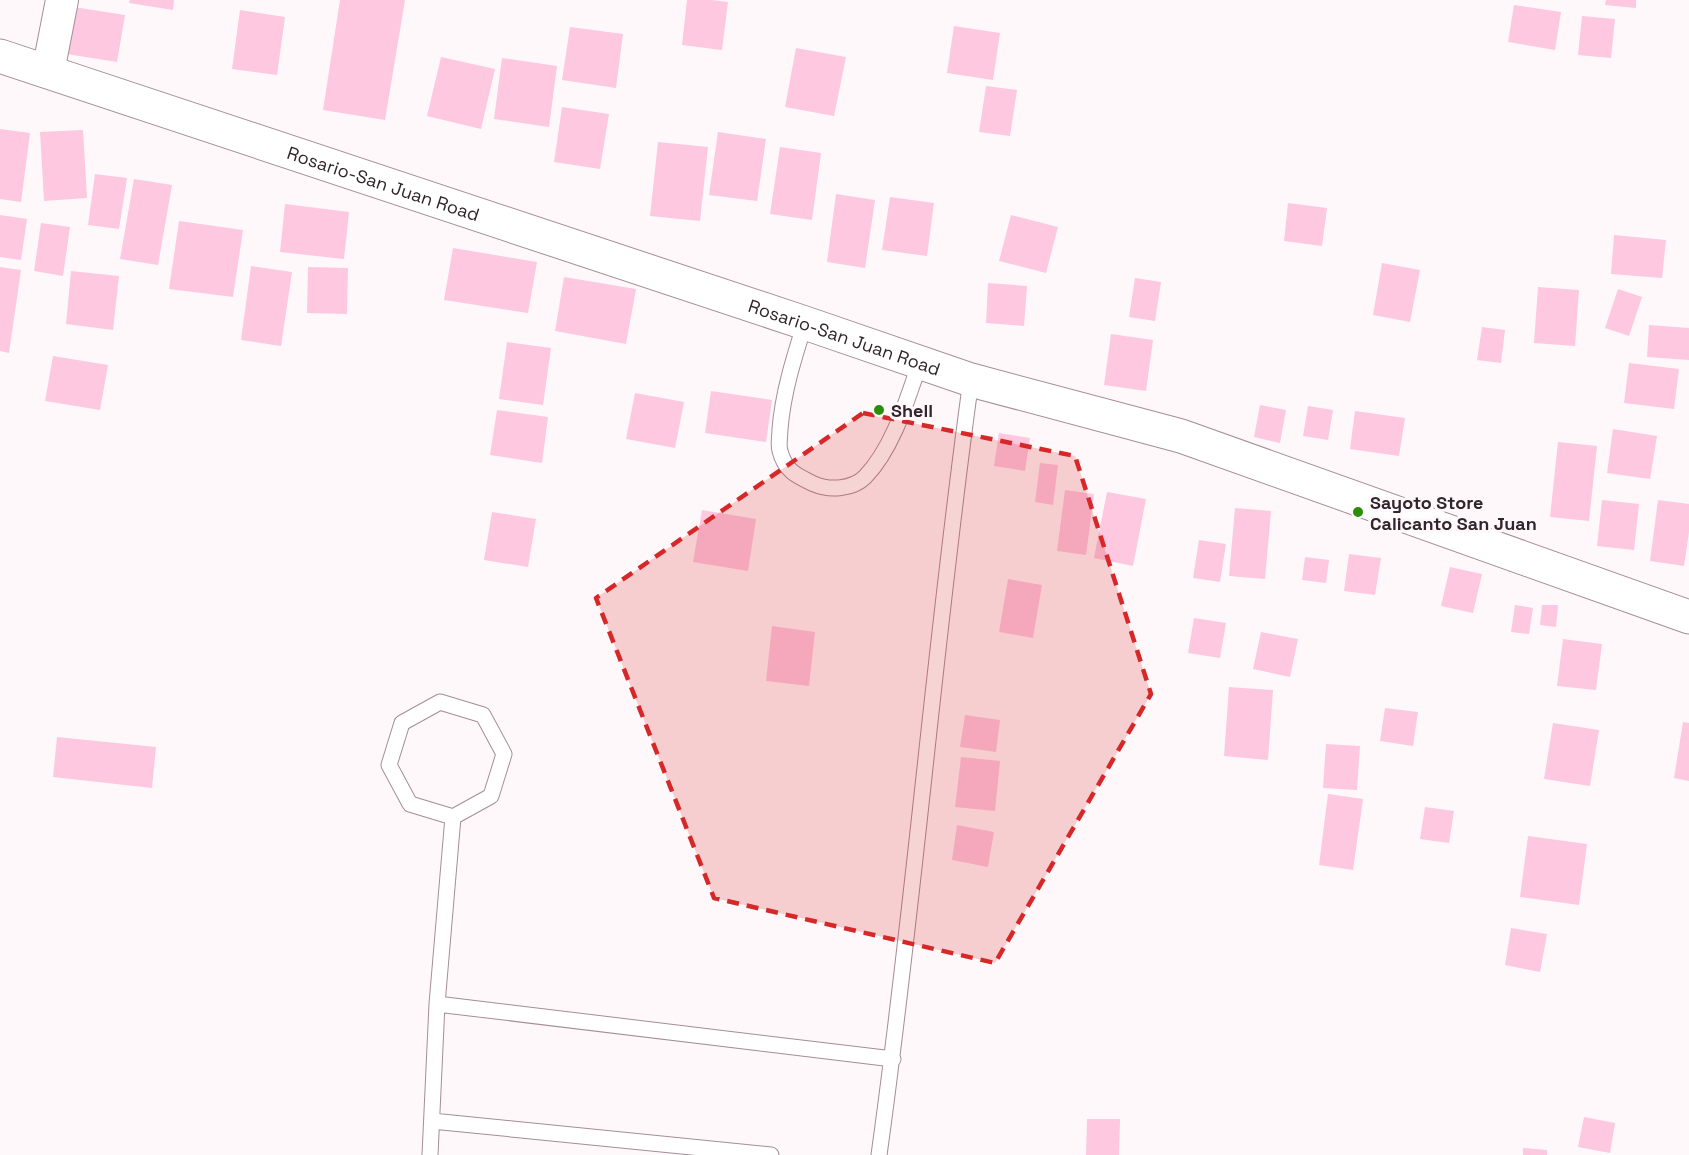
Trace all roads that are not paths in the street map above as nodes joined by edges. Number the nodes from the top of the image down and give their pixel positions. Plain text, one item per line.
1 (62, 0) edge
2 (0, 56) edge
3 (48, 72) junction
4 (806, 323) junction
5 (920, 362) junction
6 (971, 380) junction
7 (1689, 617) edge
8 (453, 817) junction
9 (437, 1004) junction
10 (893, 1059) junction
11 (432, 1121) junction
12 (430, 1155) edge
13 (771, 1155) edge
14 (879, 1155) edge

1 - 3 street
2 - 3 main road, Rosario-San Juan Road
3 - 4 main road, Rosario-San Juan Road
4 - 5 main road, Rosario-San Juan Road
4 - 5 lane
5 - 6 main road, Rosario-San Juan Road
6 - 7 main road, Rosario-San Juan Road
6 - 10 lane
8 - 8 lane
8 - 9 lane
9 - 10 lane
9 - 11 lane
10 - 14 lane
11 - 12 lane
11 - 13 lane

